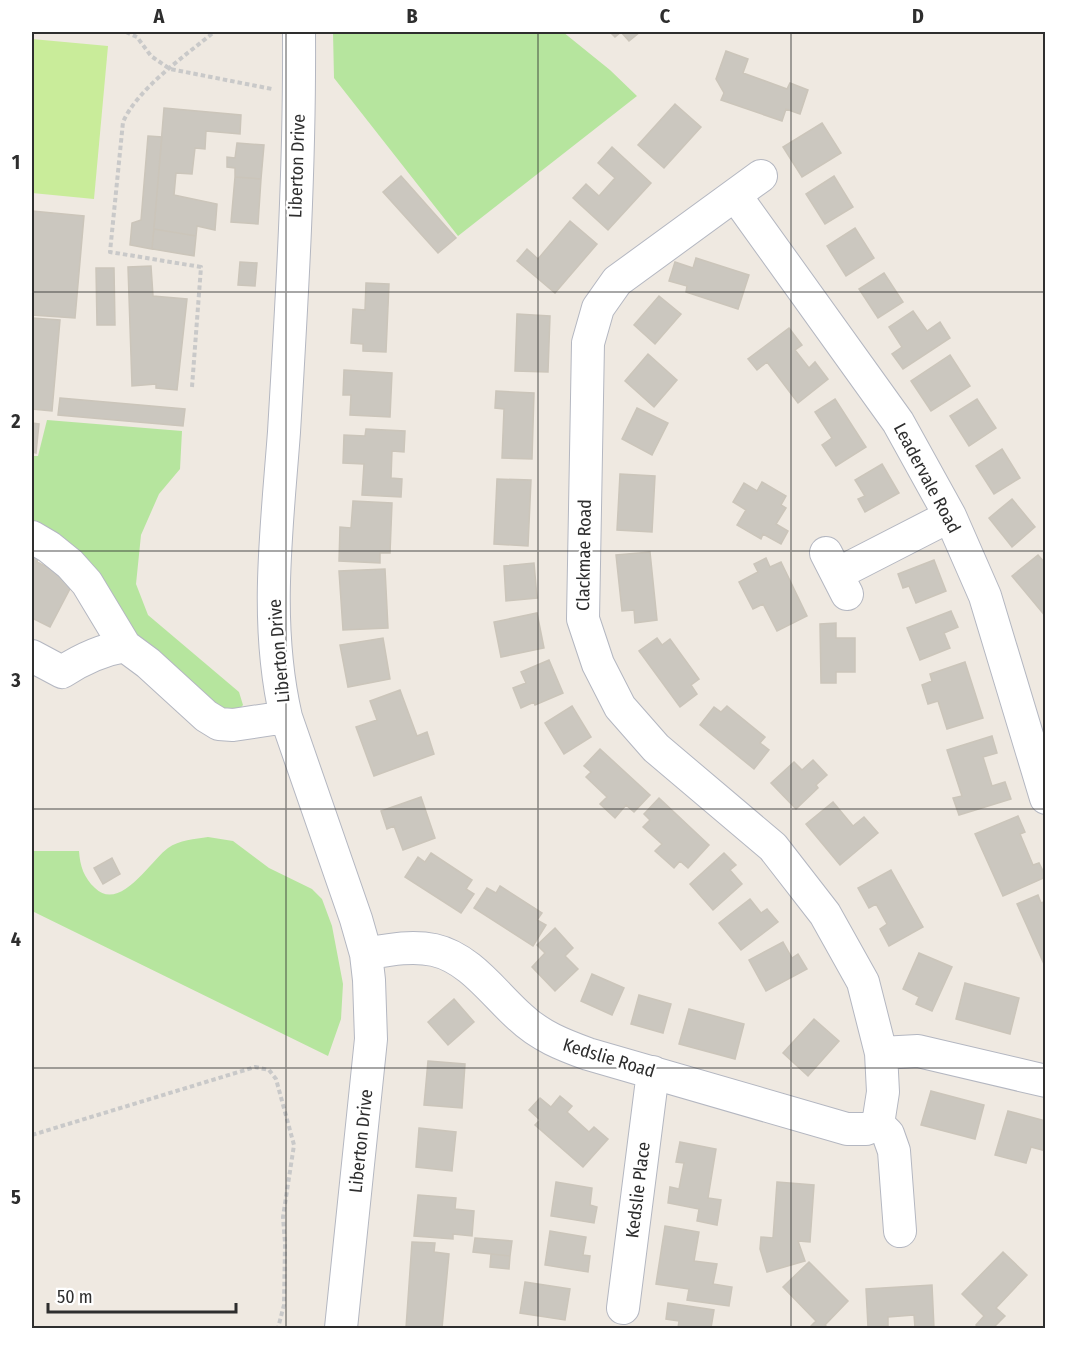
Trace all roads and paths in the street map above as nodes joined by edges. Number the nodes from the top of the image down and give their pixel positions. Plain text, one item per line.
1 (126, 32) edge
2 (214, 32) edge
3 (298, 32) edge
4 (170, 69) junction
5 (299, 93) junction
6 (761, 176) dead end
7 (735, 195) junction
8 (192, 387) dead end
9 (950, 516) junction
10 (32, 537) edge
11 (837, 574) dead end
12 (125, 646) junction
13 (32, 656) edge
14 (286, 717) junction
15 (1046, 798) edge
16 (366, 954) junction
17 (881, 1053) junction
18 (653, 1072) junction
19 (1046, 1082) edge
20 (878, 1124) junction
21 (32, 1135) edge
22 (900, 1231) dead end
23 (623, 1308) dead end
24 (278, 1329) edge
25 (341, 1329) edge

1 - 4 path
2 - 4 path
3 - 5 street, Liberton Drive
4 - 5 path
4 - 8 path
5 - 14 street, Liberton Drive
6 - 7 street, Clackmae Road
7 - 9 street, Leadervale Road
7 - 17 street, Clackmae Road
9 - 11 street
9 - 15 street, Leadervale Road
10 - 12 street
12 - 13 street
12 - 14 street
14 - 16 street, Liberton Drive
16 - 18 street, Kedslie Road
16 - 25 street, Liberton Drive
17 - 19 street
17 - 20 street
18 - 20 street, Kedslie Road
18 - 23 street, Kedslie Place
20 - 22 street
21 - 24 path

